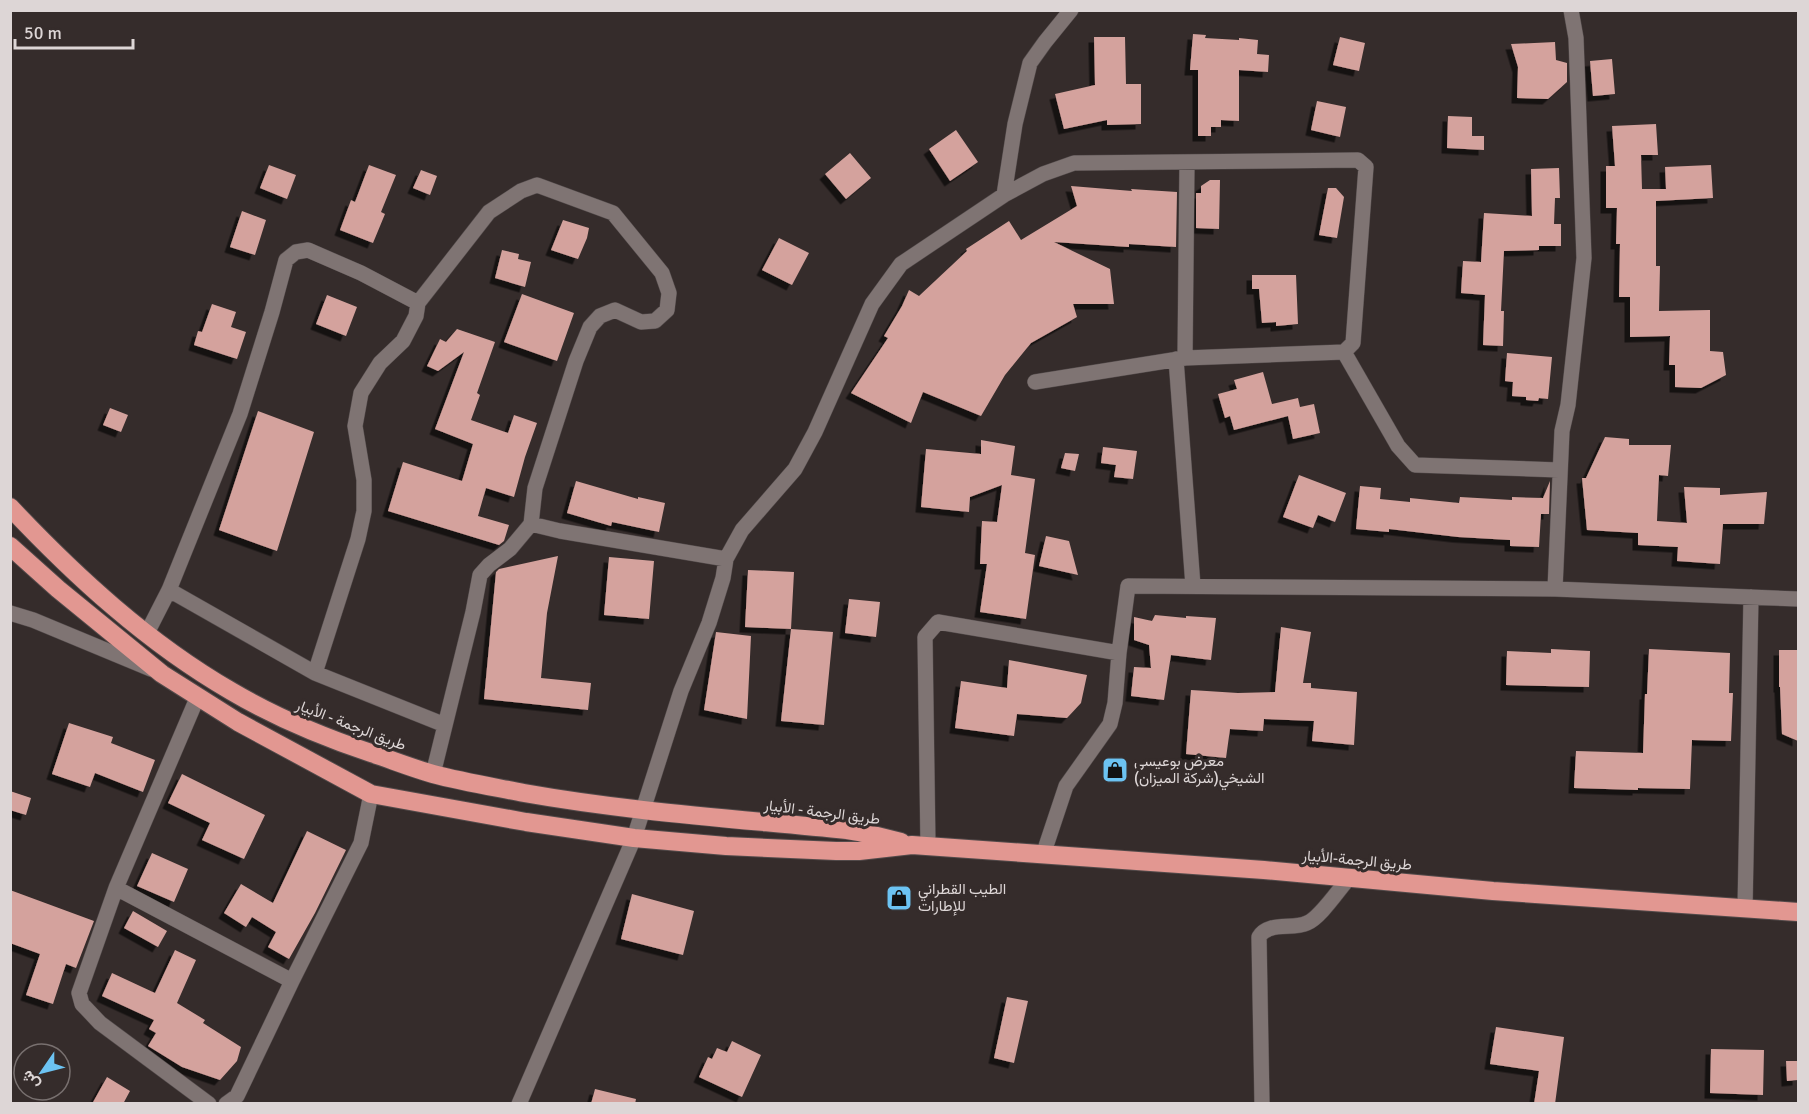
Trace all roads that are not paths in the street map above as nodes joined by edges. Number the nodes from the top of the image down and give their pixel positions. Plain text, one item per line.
1 (1071, 10) edge
2 (1571, 10) edge
3 (1187, 163) junction
4 (1004, 195) junction
5 (418, 303) junction
6 (1344, 352) junction
7 (1181, 359) junction
8 (1035, 382) dead end
9 (1559, 470) junction
10 (10, 507) edge
11 (531, 524) junction
12 (10, 546) edge
13 (726, 560) junction
14 (1193, 586) junction
15 (1555, 589) junction
16 (169, 590) junction
17 (1751, 597) junction
18 (1798, 599) edge
19 (10, 613) edge
20 (147, 633) junction
21 (1119, 653) junction
22 (315, 673) junction
23 (162, 674) junction
24 (198, 696) junction
25 (445, 725) junction
26 (433, 774) junction
27 (371, 794) junction
28 (642, 811) junction
29 (634, 838) junction
30 (920, 846) junction
31 (1043, 855) junction
32 (1349, 878) junction
33 (117, 888) junction
34 (1745, 909) junction
35 (1798, 912) edge
36 (292, 981) junction
37 (209, 1104) edge
38 (226, 1104) edge
39 (519, 1104) edge
40 (1262, 1104) edge

1 - 4 street
2 - 9 street
3 - 4 street
3 - 6 street
3 - 7 street
4 - 13 street
5 - 11 street
5 - 16 street
5 - 22 street
6 - 7 street
6 - 9 street
7 - 8 street
7 - 14 street
9 - 15 street
10 - 20 highway, طريق الرجمة - الأبيار
11 - 13 street
11 - 25 street
12 - 23 highway, طريق الرجمة - الأبيار
13 - 28 street
14 - 15 street
14 - 21 street
15 - 17 street
16 - 20 street
16 - 22 street
17 - 18 street
17 - 34 street
19 - 23 street
20 - 26 highway, طريق الرجمة - الأبيار
21 - 30 street
21 - 31 street
22 - 25 street
23 - 24 highway, طريق الرجمة - الأبيار
24 - 27 highway, طريق الرجمة - الأبيار
24 - 33 street
25 - 26 street
26 - 28 highway, طريق الرجمة - الأبيار
27 - 29 highway, طريق الرجمة - الأبيار
27 - 36 street
28 - 29 street
28 - 30 highway, طريق الرجمة - الأبيار
29 - 30 highway, طريق الرجمة - الأبيار
29 - 39 street
30 - 31 highway, طريق الرجمة-الأبيار
31 - 32 highway, طريق الرجمة-الأبيار
32 - 34 highway, طريق الرجمة-الأبيار
32 - 40 street
33 - 36 street
33 - 37 street
34 - 35 highway, طريق الرجمة-الأبيار
36 - 38 street

